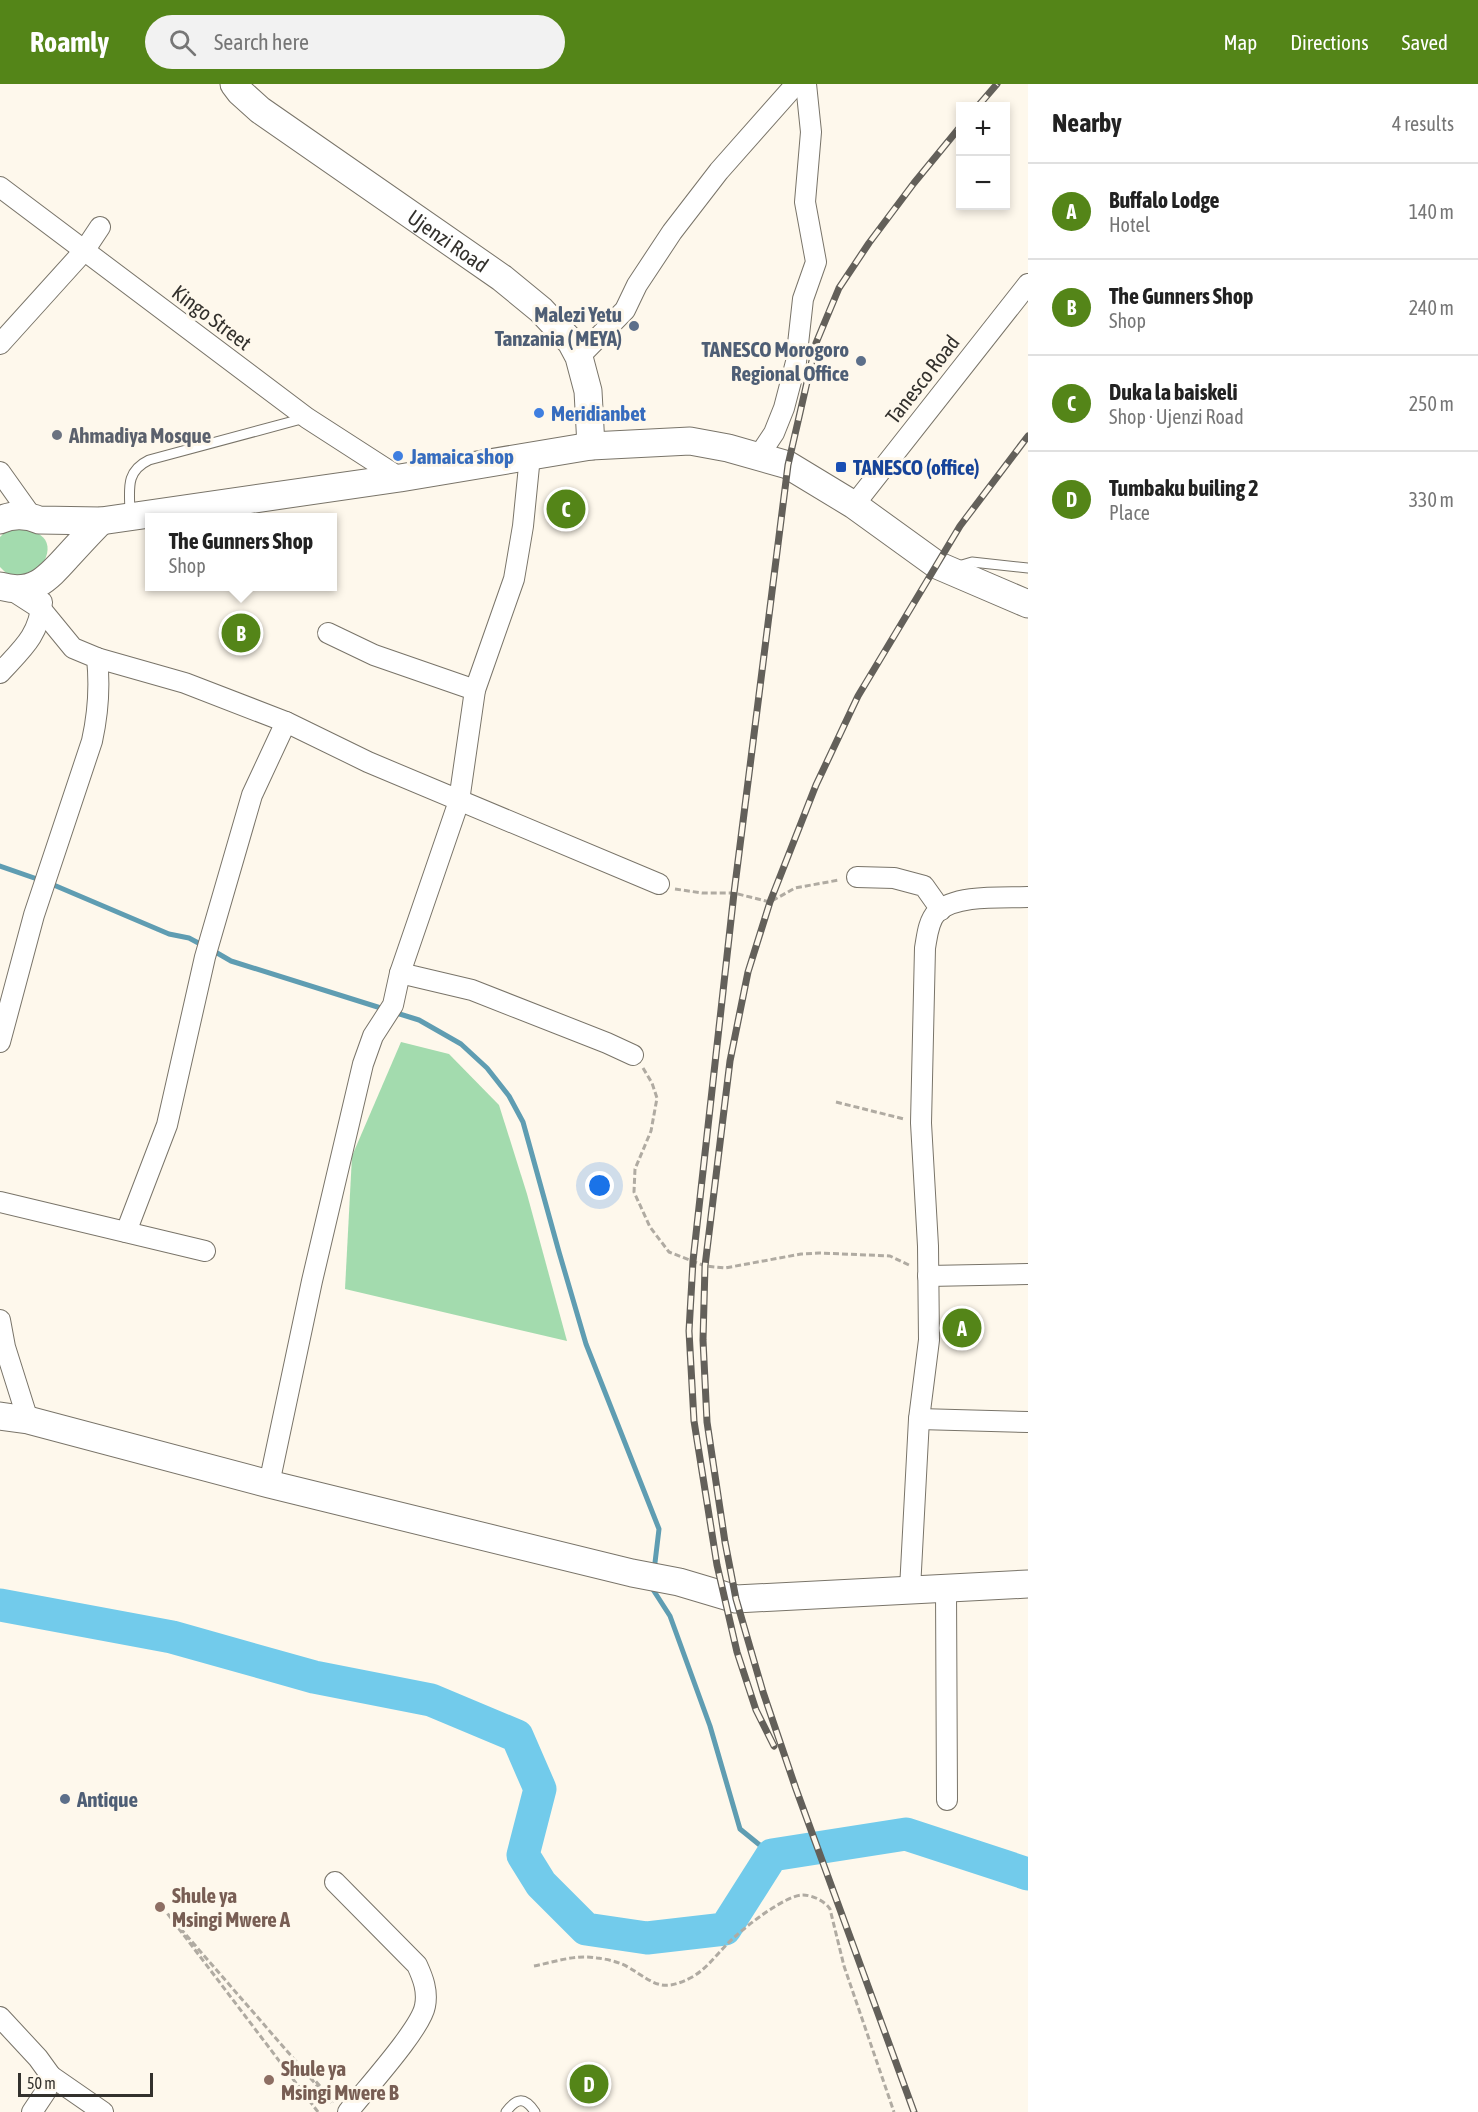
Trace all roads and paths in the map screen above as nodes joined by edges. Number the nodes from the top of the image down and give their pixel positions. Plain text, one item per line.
1 (234, 84) edge
2 (796, 84) edge
3 (806, 84) edge
4 (0, 187) edge
5 (100, 227) dead end
6 (84, 251) junction
7 (1028, 284) edge
8 (0, 344) edge
9 (579, 357) junction
10 (307, 418) junction
11 (591, 446) junction
12 (530, 456) junction
13 (758, 457) junction
14 (0, 472) edge
15 (400, 478) junction
16 (854, 505) junction
17 (150, 513) edge
18 (145, 514) edge
19 (129, 516) junction
20 (36, 519) junction
21 (0, 520) edge
22 (101, 521) junction
23 (1028, 568) edge
24 (952, 571) junction
25 (49, 577) junction
26 (5, 587) edge
27 (1028, 604) edge
28 (42, 609) junction
29 (328, 633) dead end
30 (97, 658) junction
31 (0, 673) edge
32 (475, 690) junction
33 (286, 722) junction
34 (459, 801) junction
35 (857, 877) joint
36 (658, 884) joint
37 (1028, 897) edge
38 (941, 910) junction
39 (400, 974) junction
40 (0, 1042) edge
41 (633, 1055) joint
42 (836, 1102) dead end
43 (921, 1123) junction
44 (0, 1202) edge
45 (126, 1232) junction
46 (205, 1251) dead end
47 (1028, 1274) edge
48 (928, 1276) junction
49 (0, 1320) edge
50 (0, 1416) edge
51 (919, 1419) junction
52 (28, 1420) junction
53 (1028, 1422) edge
54 (269, 1484) junction
55 (1028, 1584) edge
56 (946, 1588) junction
57 (910, 1589) junction
58 (947, 1800) dead end
59 (335, 1882) dead end
60 (167, 1913) junction
61 (534, 1966) dead end
62 (0, 2017) edge
63 (51, 2076) junction
64 (342, 2108) edge
65 (32, 2112) edge
66 (103, 2112) edge
67 (318, 2112) edge
68 (339, 2112) edge
69 (506, 2112) edge
70 (535, 2112) edge
71 (894, 2112) edge

1 - 9 street, Ujenzi Road
2 - 9 street
3 - 13 street
4 - 6 street, Kingo Street
5 - 6 street
6 - 8 street
6 - 10 street, Kingo Street
7 - 16 street, Tanesco Road
9 - 11 street, Ujenzi Road
10 - 15 street, Kingo Street
10 - 19 lane
11 - 12 street
11 - 13 street
12 - 15 street
12 - 32 street
13 - 16 street
14 - 20 street
15 - 17 street
16 - 24 street
18 - 19 street
19 - 22 street
20 - 21 street
20 - 22 street
20 - 25 street
22 - 25 street
23 - 24 lane
24 - 27 street
25 - 26 street
25 - 28 street
26 - 28 street
28 - 30 street
28 - 31 street
29 - 32 street
30 - 33 street
30 - 40 street
32 - 34 street
33 - 34 street
33 - 45 street
34 - 36 street
34 - 39 street
35 - 36 path
35 - 38 street
37 - 38 street
38 - 43 street
39 - 41 street
39 - 54 street
41 - 48 path
42 - 43 path
43 - 48 street
44 - 45 street
45 - 46 street
47 - 48 street
48 - 51 street
49 - 52 street
50 - 52 street
51 - 53 street
51 - 57 street
52 - 54 street
54 - 57 street
55 - 56 street
56 - 57 street
56 - 58 street
59 - 64 street
60 - 64 path
60 - 67 path
60 - 68 path
61 - 71 path
62 - 63 street
63 - 65 street
63 - 66 street
69 - 70 lane

